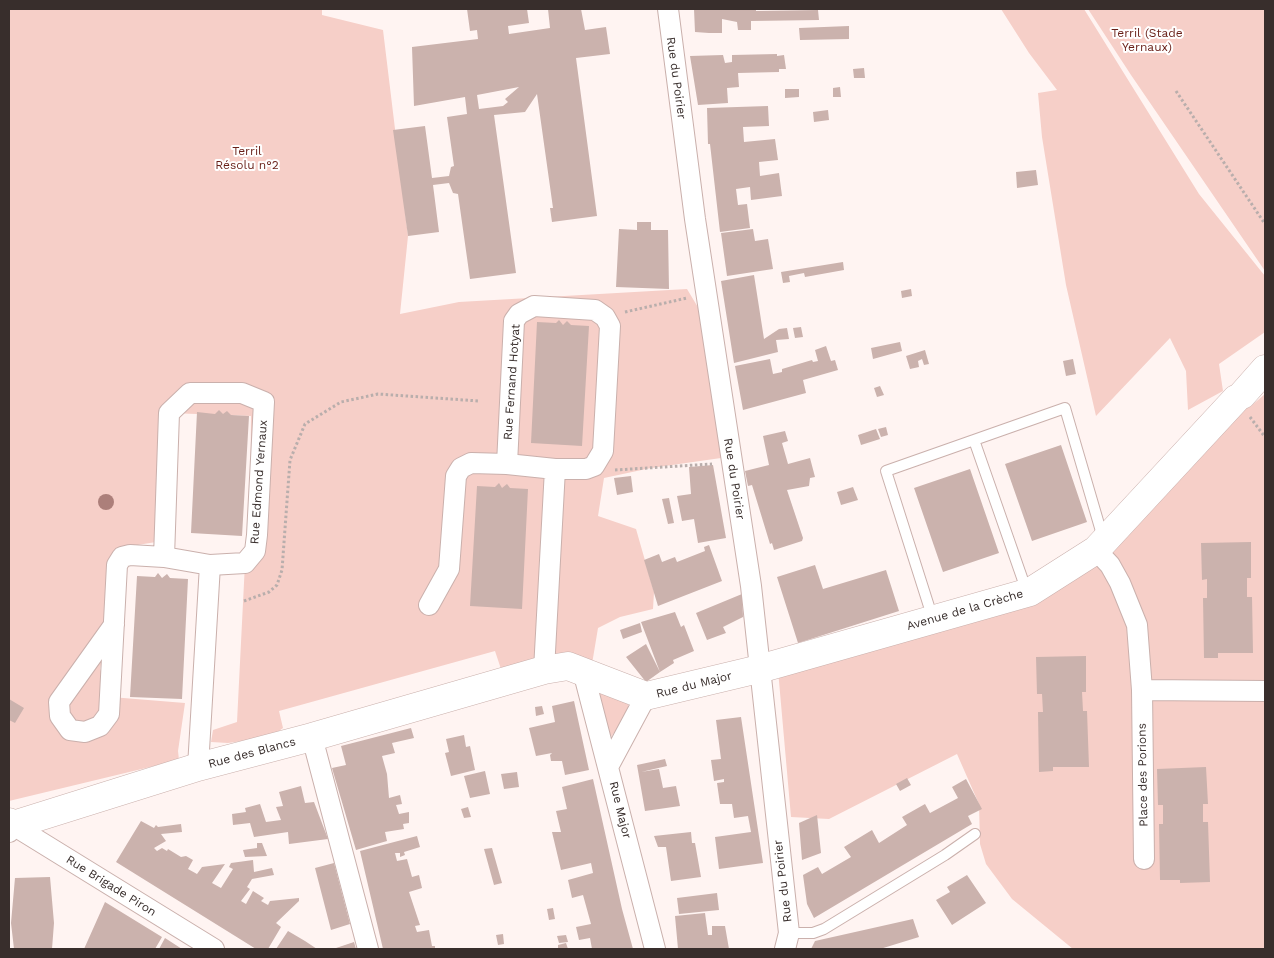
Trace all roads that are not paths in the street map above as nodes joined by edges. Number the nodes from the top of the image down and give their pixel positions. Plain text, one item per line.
1 (668, 9) edge
2 (1265, 369) edge
3 (974, 440) junction
4 (507, 464) junction
5 (555, 469) junction
6 (1100, 546) junction
7 (164, 557) junction
8 (210, 565) junction
9 (1027, 592) junction
10 (429, 605) dead end
11 (933, 619) junction
12 (114, 625) junction
13 (759, 669) junction
14 (544, 670) junction
15 (583, 671) junction
16 (1142, 690) junction
17 (1265, 691) edge
18 (646, 696) junction
19 (312, 737) junction
20 (609, 764) junction
21 (198, 767) junction
22 (10, 826) edge
23 (975, 834) dead end
24 (1144, 859) dead end
25 (787, 941) edge
26 (214, 949) edge
27 (368, 949) edge
28 (655, 949) edge

1 - 13 street, Rue du Poirier
2 - 6 street, Avenue de la Crèche
3 - 6 lane
3 - 9 lane
3 - 11 lane
4 - 5 street
4 - 5 street, Rue Fernand Hotyat
4 - 10 street
5 - 14 street
6 - 9 street, Avenue de la Crèche
6 - 16 street, Place des Porions
7 - 8 street, Rue Edmond Yernaux
7 - 8 street, Rue Edmond Yernaux
7 - 12 street, Rue Edmond Yernaux
8 - 21 street
9 - 11 street, Avenue de la Crèche
11 - 13 street, Avenue de la Crèche
12 - 12 street, Rue Edmond Yernaux
13 - 18 street, Rue du Major
13 - 25 street, Rue du Poirier
14 - 15 street
14 - 19 street
15 - 18 street
15 - 20 street, Rue Major
16 - 17 street
16 - 24 street, Place des Porions
18 - 20 street, Rue du Major
19 - 21 street, Rue des Blancs
19 - 27 street, Rue des Blancs
20 - 28 street, Rue Major
21 - 22 street, Rue des Blancs
22 - 26 street, Rue Brigade Piron
23 - 25 lane

